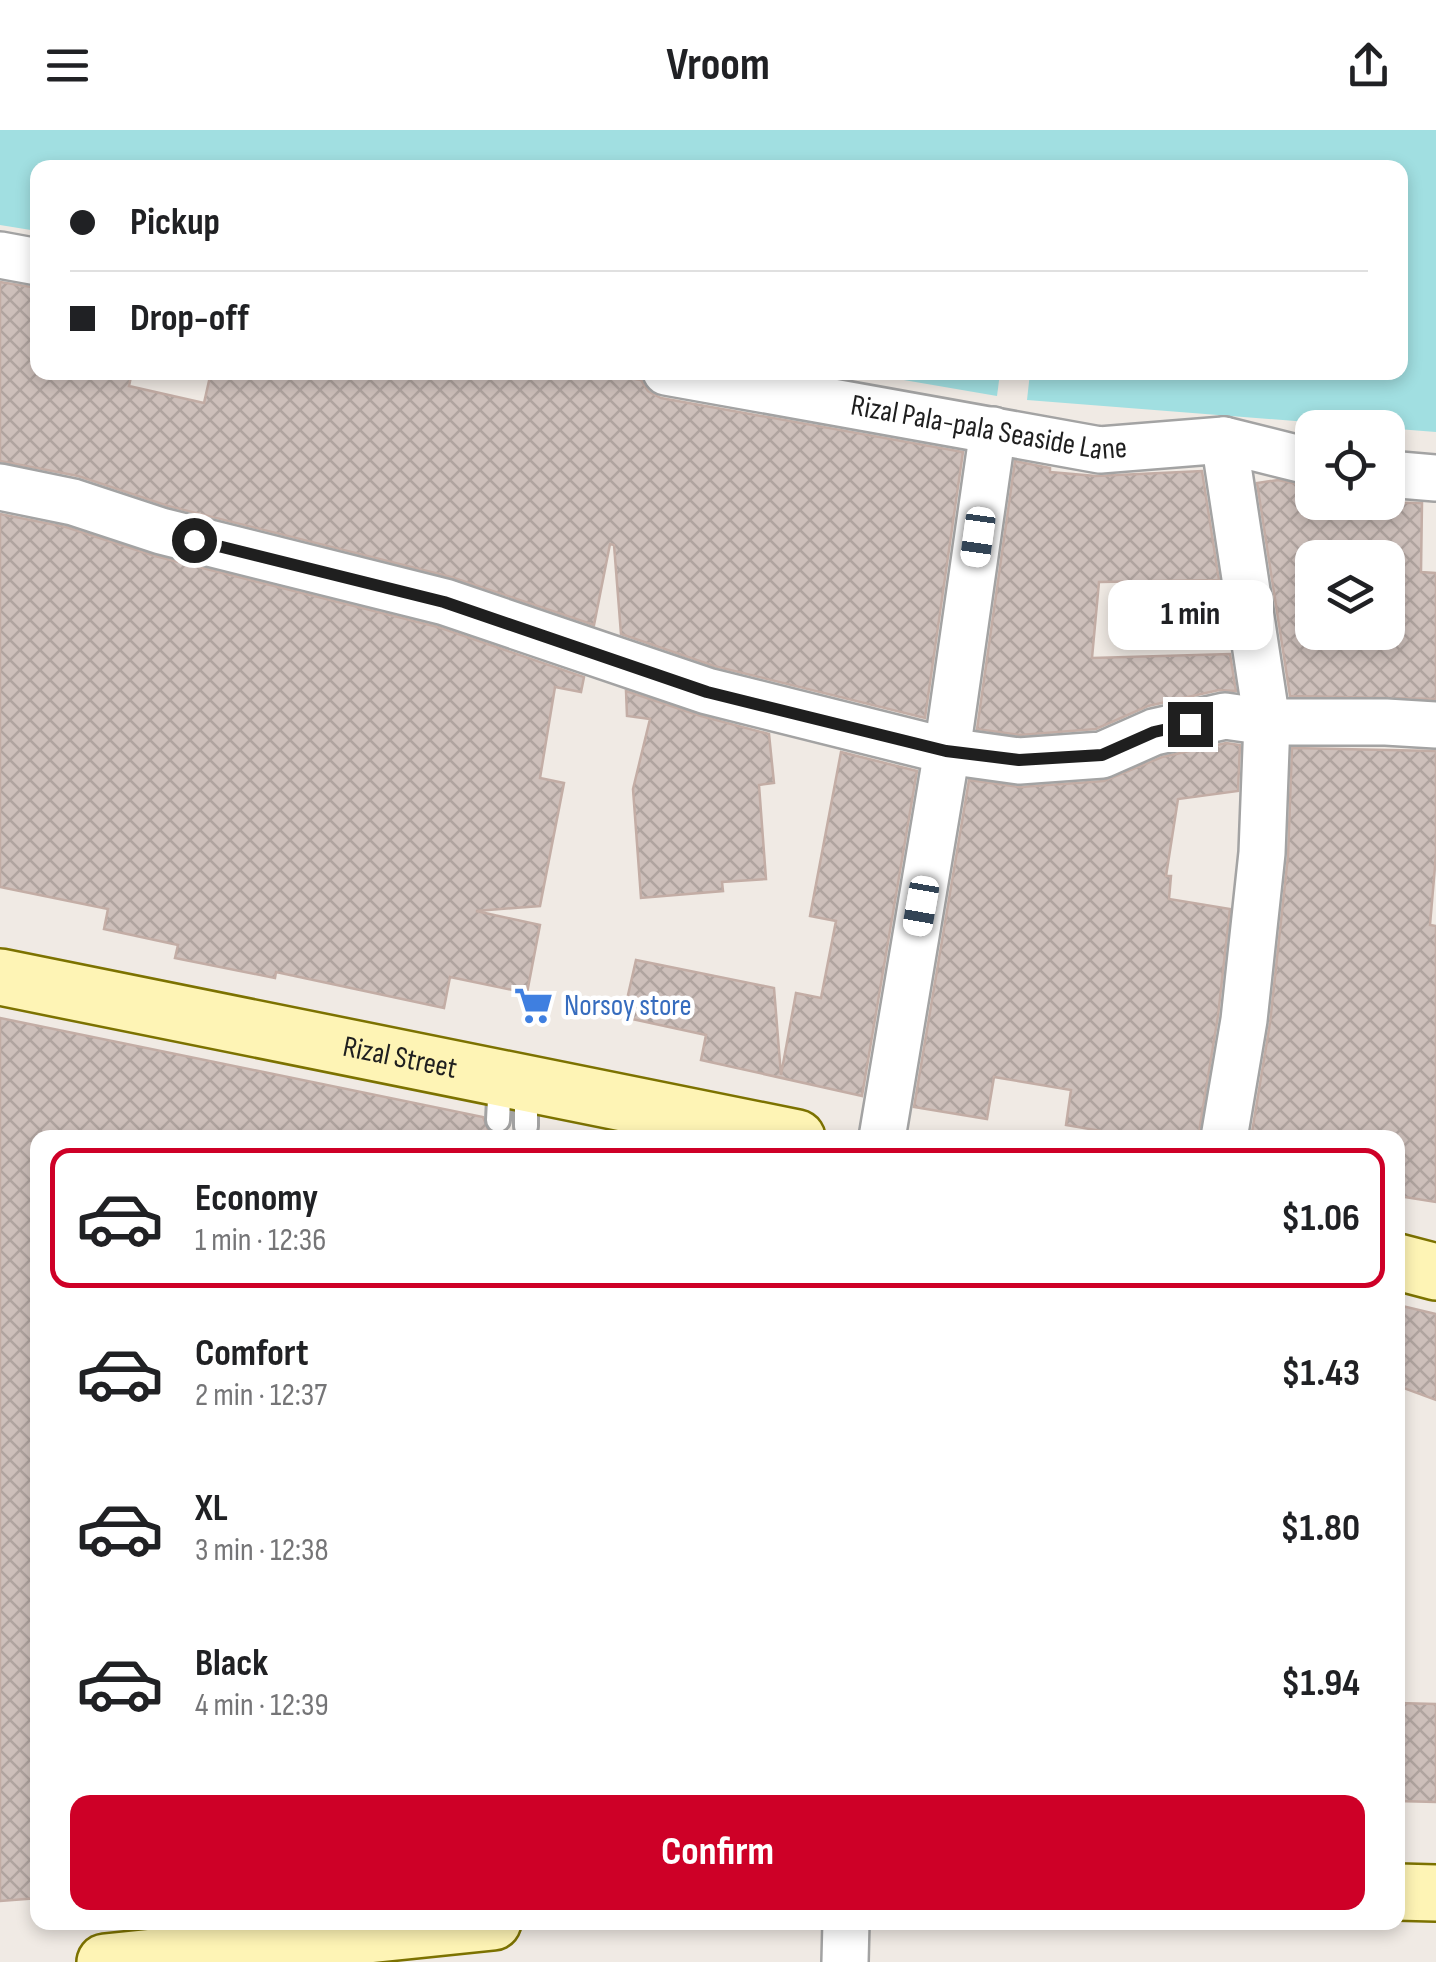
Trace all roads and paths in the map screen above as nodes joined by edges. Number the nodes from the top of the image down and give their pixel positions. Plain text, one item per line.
1 (0, 255) edge
2 (30, 261) edge
3 (711, 380) edge
4 (994, 430) junction
5 (1224, 440) junction
6 (1295, 458) edge
7 (1405, 475) edge
8 (1436, 478) edge
9 (0, 487) edge
10 (1266, 722) junction
11 (1436, 725) edge
12 (946, 751) junction
13 (0, 978) edge
14 (733, 1130) edge
15 (883, 1130) edge
16 (1225, 1130) edge
17 (1405, 1264) edge
18 (1436, 1272) edge
19 (1405, 1892) edge
20 (1436, 1893) edge
21 (415, 1930) edge
22 (846, 1930) edge
23 (105, 1962) edge
24 (845, 1962) edge

1 - 2 street
3 - 4 street, Rizal Pala-pala Seaside Lane
4 - 5 street, Rizal Pala-pala Seaside Lane
4 - 12 street
5 - 6 street, Rizal Pala-pala Seaside Lane
5 - 10 street
7 - 8 street
9 - 12 street
10 - 11 street
10 - 12 street
10 - 16 street
12 - 15 street
13 - 14 main road, Rizal Street
17 - 18 main road
19 - 20 main road
21 - 23 main road
22 - 24 street

